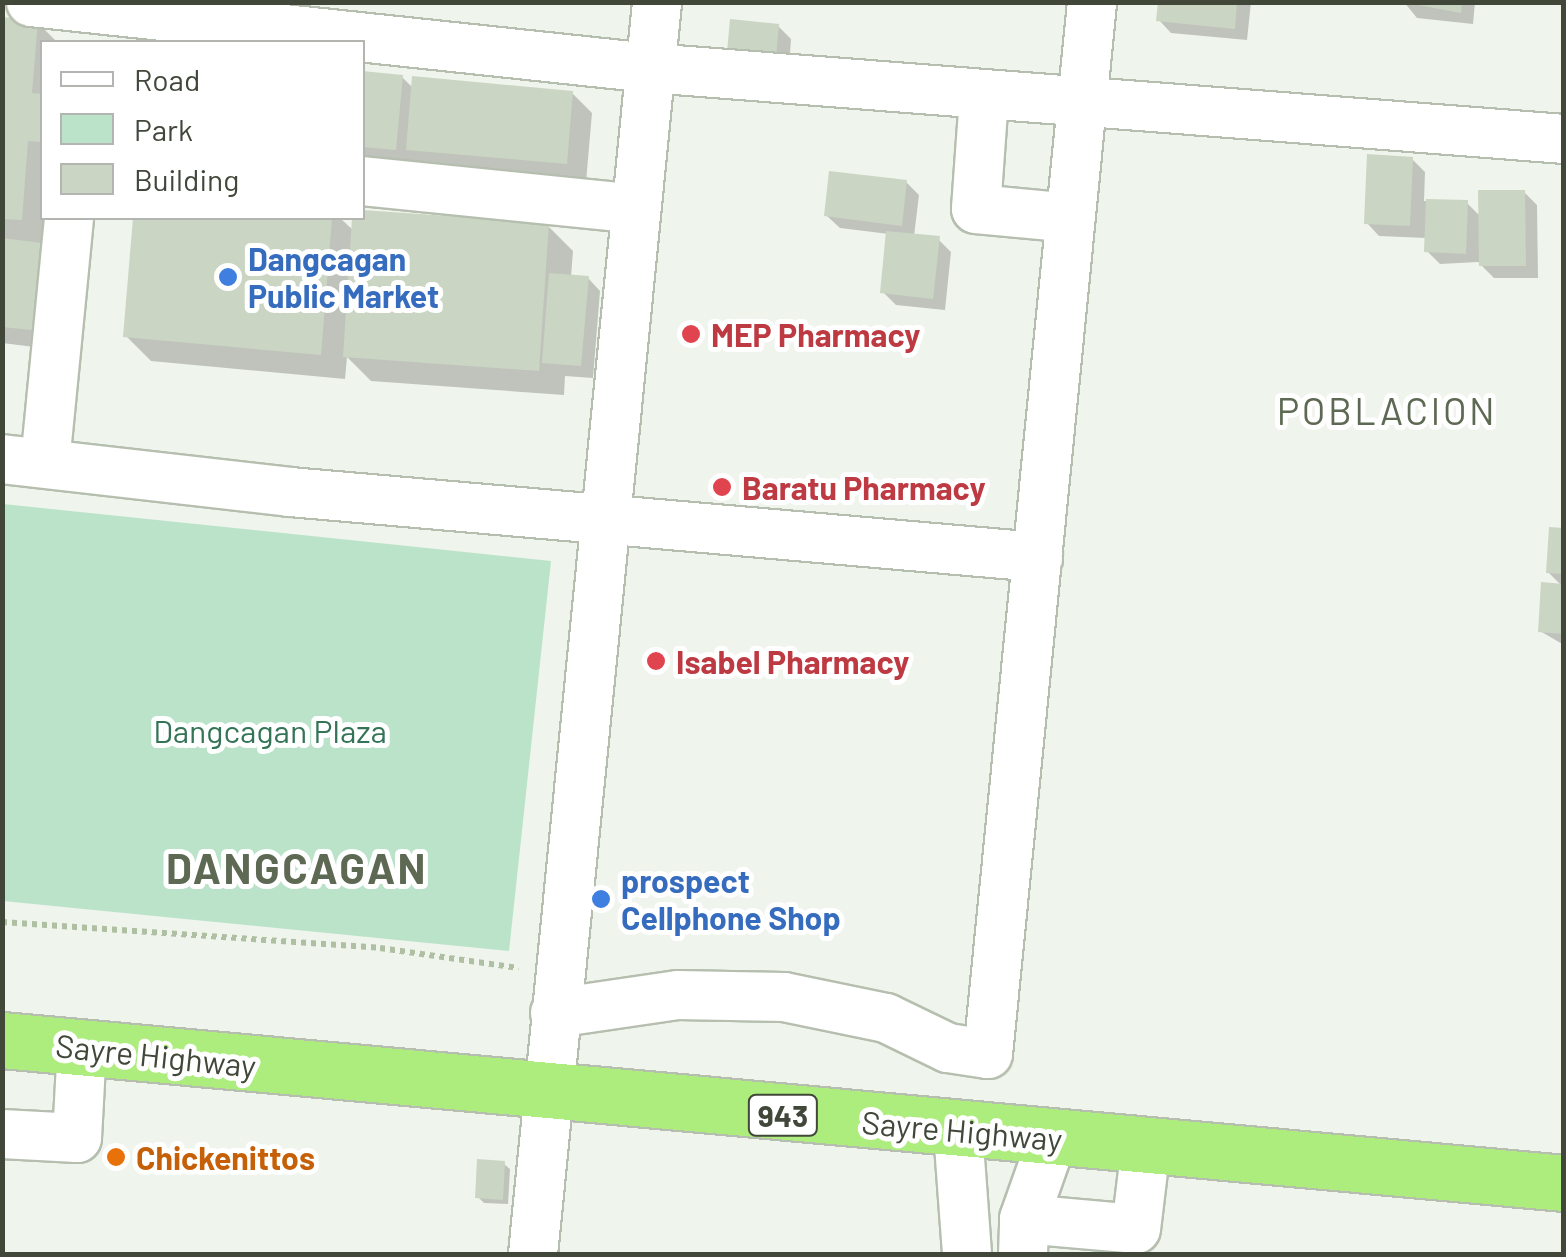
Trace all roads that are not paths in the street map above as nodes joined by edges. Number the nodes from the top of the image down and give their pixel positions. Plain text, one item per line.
1 (31, 2) edge
2 (657, 2) edge
3 (1092, 2) edge
4 (88, 26) edge
5 (275, 40) edge
6 (365, 47) edge
7 (650, 68) junction
8 (984, 97) junction
9 (1082, 105) junction
10 (1564, 139) edge
11 (365, 181) edge
12 (636, 209) junction
13 (1070, 218) junction
14 (70, 220) edge
15 (24, 461) edge
16 (605, 519) junction
17 (1038, 557) junction
18 (555, 1012) junction
19 (2, 1040) edge
20 (82, 1047) junction
21 (547, 1094) junction
22 (958, 1131) junction
23 (2, 1134) edge
24 (1053, 1137) junction
25 (1146, 1146) junction
26 (1564, 1184) edge
27 (1023, 1237) edge
28 (533, 1254) edge
29 (967, 1254) edge

1 - 4 street
2 - 7 street
3 - 9 street
4 - 5 street
6 - 7 street
7 - 8 street
7 - 12 street
8 - 9 street
8 - 13 street
9 - 10 street
9 - 13 street
11 - 12 street
12 - 16 street
13 - 17 street
14 - 15 street
15 - 16 street
16 - 17 street
16 - 18 street
17 - 18 street
18 - 21 street
19 - 20 highway, Sayre Highway / 943
20 - 21 highway, Sayre Highway / 943
20 - 23 street
21 - 22 highway, Sayre Highway / 943
21 - 28 street
22 - 24 highway, Sayre Highway / 943
22 - 29 street
24 - 25 highway, Sayre Highway / 943
24 - 27 street
25 - 26 highway, Sayre Highway / 943
25 - 27 street

